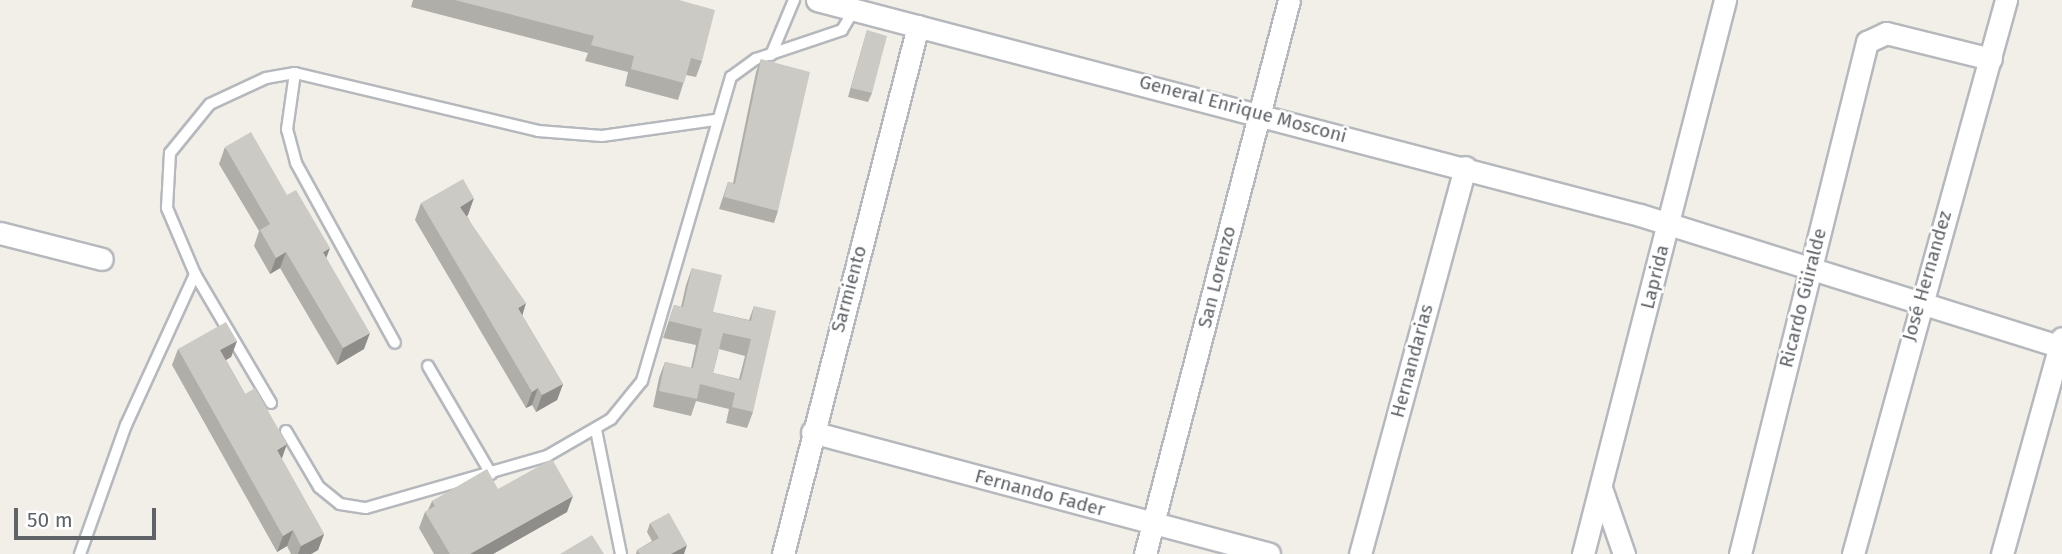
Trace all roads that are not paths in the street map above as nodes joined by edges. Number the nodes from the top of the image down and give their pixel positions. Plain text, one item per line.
1 (794, 0) edge
2 (817, 0) edge
3 (1289, 0) edge
4 (1726, 0) edge
5 (2006, 0) edge
6 (856, 5) edge
7 (918, 26) junction
8 (771, 55) junction
9 (1991, 59) junction
10 (295, 74) junction
11 (1259, 113) junction
12 (715, 120) junction
13 (1465, 167) junction
14 (1668, 224) junction
15 (0, 233) edge
16 (102, 259) dead end
17 (1810, 270) junction
18 (195, 274) junction
19 (1919, 305) junction
20 (395, 343) dead end
21 (2061, 344) edge
22 (428, 366) dead end
23 (271, 403) dead end
24 (596, 430) junction
25 (286, 431) dead end
26 (812, 432) junction
27 (491, 474) junction
28 (1601, 488) junction
29 (1153, 523) junction
30 (80, 554) edge
31 (621, 554) edge
32 (783, 554) edge
33 (1145, 554) edge
34 (1269, 554) edge
35 (1360, 554) edge
36 (1583, 554) edge
37 (1623, 554) edge
38 (1741, 554) edge
39 (1853, 554) edge
40 (2002, 554) edge

1 - 8 lane
2 - 6 street, General Enrique Mosconi
3 - 11 street, San Lorenzo
4 - 14 street, Laprida
5 - 9 street, José Hernandez
6 - 7 street, General Enrique Mosconi
6 - 8 lane
7 - 11 street, General Enrique Mosconi
7 - 26 street, Sarmiento
8 - 12 lane
9 - 17 street, Ricardo Güiralde
9 - 19 street, José Hernandez
10 - 12 lane
10 - 18 lane
10 - 20 lane
11 - 13 street, General Enrique Mosconi
11 - 29 street, San Lorenzo
12 - 24 lane
13 - 14 street, General Enrique Mosconi
13 - 35 street, Hernandarias
14 - 17 street, General Enrique Mosconi
14 - 28 street, Laprida
15 - 16 street
17 - 19 street, General Enrique Mosconi
17 - 38 street, Ricardo Güiralde
18 - 23 lane
18 - 30 lane
19 - 21 street, General Enrique Mosconi
19 - 39 street, José Hernandez
21 - 40 street
22 - 27 lane
24 - 27 lane
24 - 31 lane
25 - 27 lane
26 - 29 street, Fernando Fader
26 - 32 street, Sarmiento
28 - 36 street, Laprida
28 - 37 street
29 - 33 street, San Lorenzo
29 - 34 street, Fernando Fader

